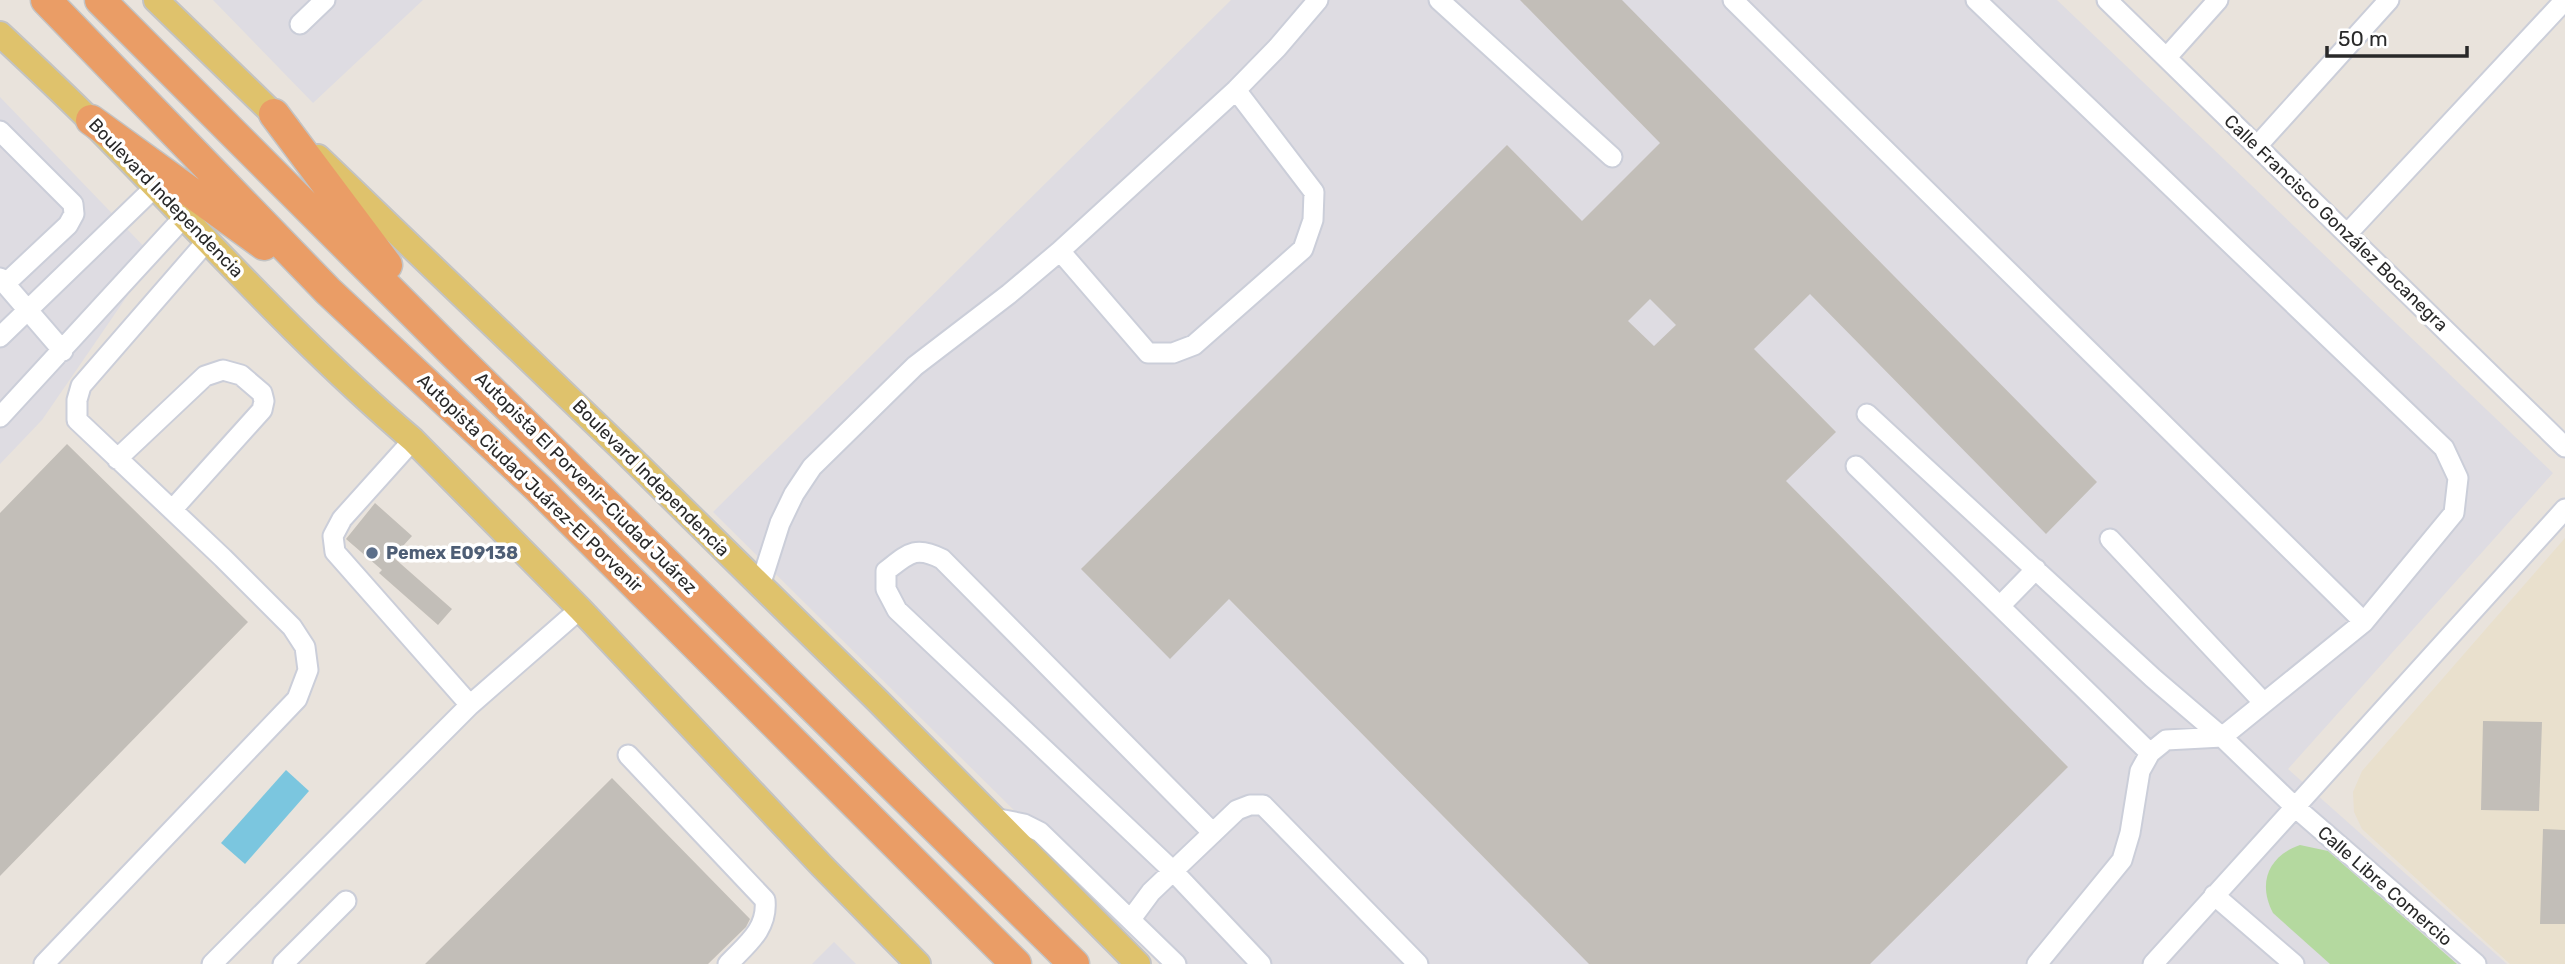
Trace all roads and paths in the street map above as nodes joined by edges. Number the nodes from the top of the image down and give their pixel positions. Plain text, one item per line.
1 (47, 0) edge
2 (100, 0) edge
3 (156, 0) edge
4 (325, 0) edge
5 (1318, 0) edge
6 (1439, 0) edge
7 (1733, 0) edge
8 (1976, 0) edge
9 (2107, 0) edge
10 (2218, 0) edge
11 (2389, 0) edge
12 (2565, 0) edge
13 (300, 24) dead end
14 (0, 34) edge
15 (2167, 57) junction
16 (1236, 90) junction
17 (274, 114) junction
18 (91, 120) junction
19 (0, 131) edge
20 (2258, 145) junction
21 (1612, 157) dead end
22 (155, 187) junction
23 (184, 217) junction
24 (2347, 234) junction
25 (207, 241) junction
26 (1060, 251) junction
27 (3, 281) edge
28 (328, 291) junction
29 (28, 309) junction
30 (0, 337) edge
31 (63, 351) junction
32 (452, 352) junction
33 (1867, 414) dead end
34 (0, 417) edge
35 (413, 440) junction
36 (2565, 447) edge
37 (117, 458) junction
38 (1856, 466) dead end
39 (2565, 509) edge
40 (172, 510) junction
41 (2110, 539) dead end
42 (2036, 569) junction
43 (760, 586) junction
44 (2000, 606) junction
45 (580, 608) junction
46 (2364, 622) junction
47 (2264, 704) junction
48 (470, 705) junction
49 (2222, 737) junction
50 (2150, 753) junction
51 (628, 755) dead end
52 (2295, 807) junction
53 (994, 818) junction
54 (1213, 834) junction
55 (1173, 871) junction
56 (2214, 895) junction
57 (346, 901) dead end
58 (1131, 919) junction
59 (44, 964) edge
60 (212, 964) edge
61 (283, 964) edge
62 (728, 964) edge
63 (918, 964) edge
64 (1016, 964) edge
65 (1074, 964) edge
66 (1138, 964) edge
67 (1176, 964) edge
68 (1261, 964) edge
69 (1418, 964) edge
70 (2037, 964) edge
71 (2153, 964) edge
72 (2294, 964) edge
73 (2476, 964) edge

1 - 28 highway, Autopista Ciudad Juárez-El Porvenir
2 - 32 highway, Autopista El Porvenir-Ciudad Juárez
3 - 17 main road, Boulevard Independencia
4 - 13 street
5 - 16 street
6 - 21 street
7 - 46 street
8 - 46 street
9 - 15 street, Calle Francisco González Bocanegra
10 - 15 street
11 - 20 street
12 - 24 street
14 - 18 main road, Boulevard Independencia
15 - 20 street, Calle Francisco González Bocanegra
16 - 26 street
16 - 26 street
17 - 32 highway
17 - 43 main road, Boulevard Independencia
18 - 22 main road, Boulevard Independencia
18 - 28 highway
19 - 27 street
20 - 24 street, Calle Francisco González Bocanegra
22 - 23 main road, Boulevard Independencia
22 - 29 street
23 - 25 main road, Boulevard Independencia
23 - 31 street
24 - 36 street, Calle Francisco González Bocanegra
25 - 35 main road, Boulevard Independencia
25 - 37 street
26 - 43 street
27 - 29 street
28 - 64 highway, Autopista Ciudad Juárez-El Porvenir
29 - 30 street
29 - 31 street
31 - 34 street
32 - 65 highway, Autopista El Porvenir-Ciudad Juárez
33 - 42 street, Calle Libre Comercio
35 - 45 main road, Boulevard Independencia
35 - 48 street
37 - 40 street
37 - 40 street
38 - 44 street
39 - 52 street
40 - 59 street
41 - 47 street
42 - 44 street
42 - 49 street, Calle Libre Comercio
43 - 53 main road, Boulevard Independencia
44 - 50 street
45 - 48 street
45 - 63 main road, Boulevard Independencia
46 - 47 street
47 - 49 street
48 - 60 street
49 - 50 street
49 - 52 street, Calle Libre Comercio
50 - 70 street
51 - 62 street
52 - 56 street
52 - 73 street, Calle Libre Comercio
53 - 58 street
53 - 66 main road, Boulevard Independencia
54 - 55 street
54 - 55 street
54 - 69 street
55 - 58 street
55 - 68 street
56 - 71 street
56 - 72 street
57 - 61 street
58 - 67 street

